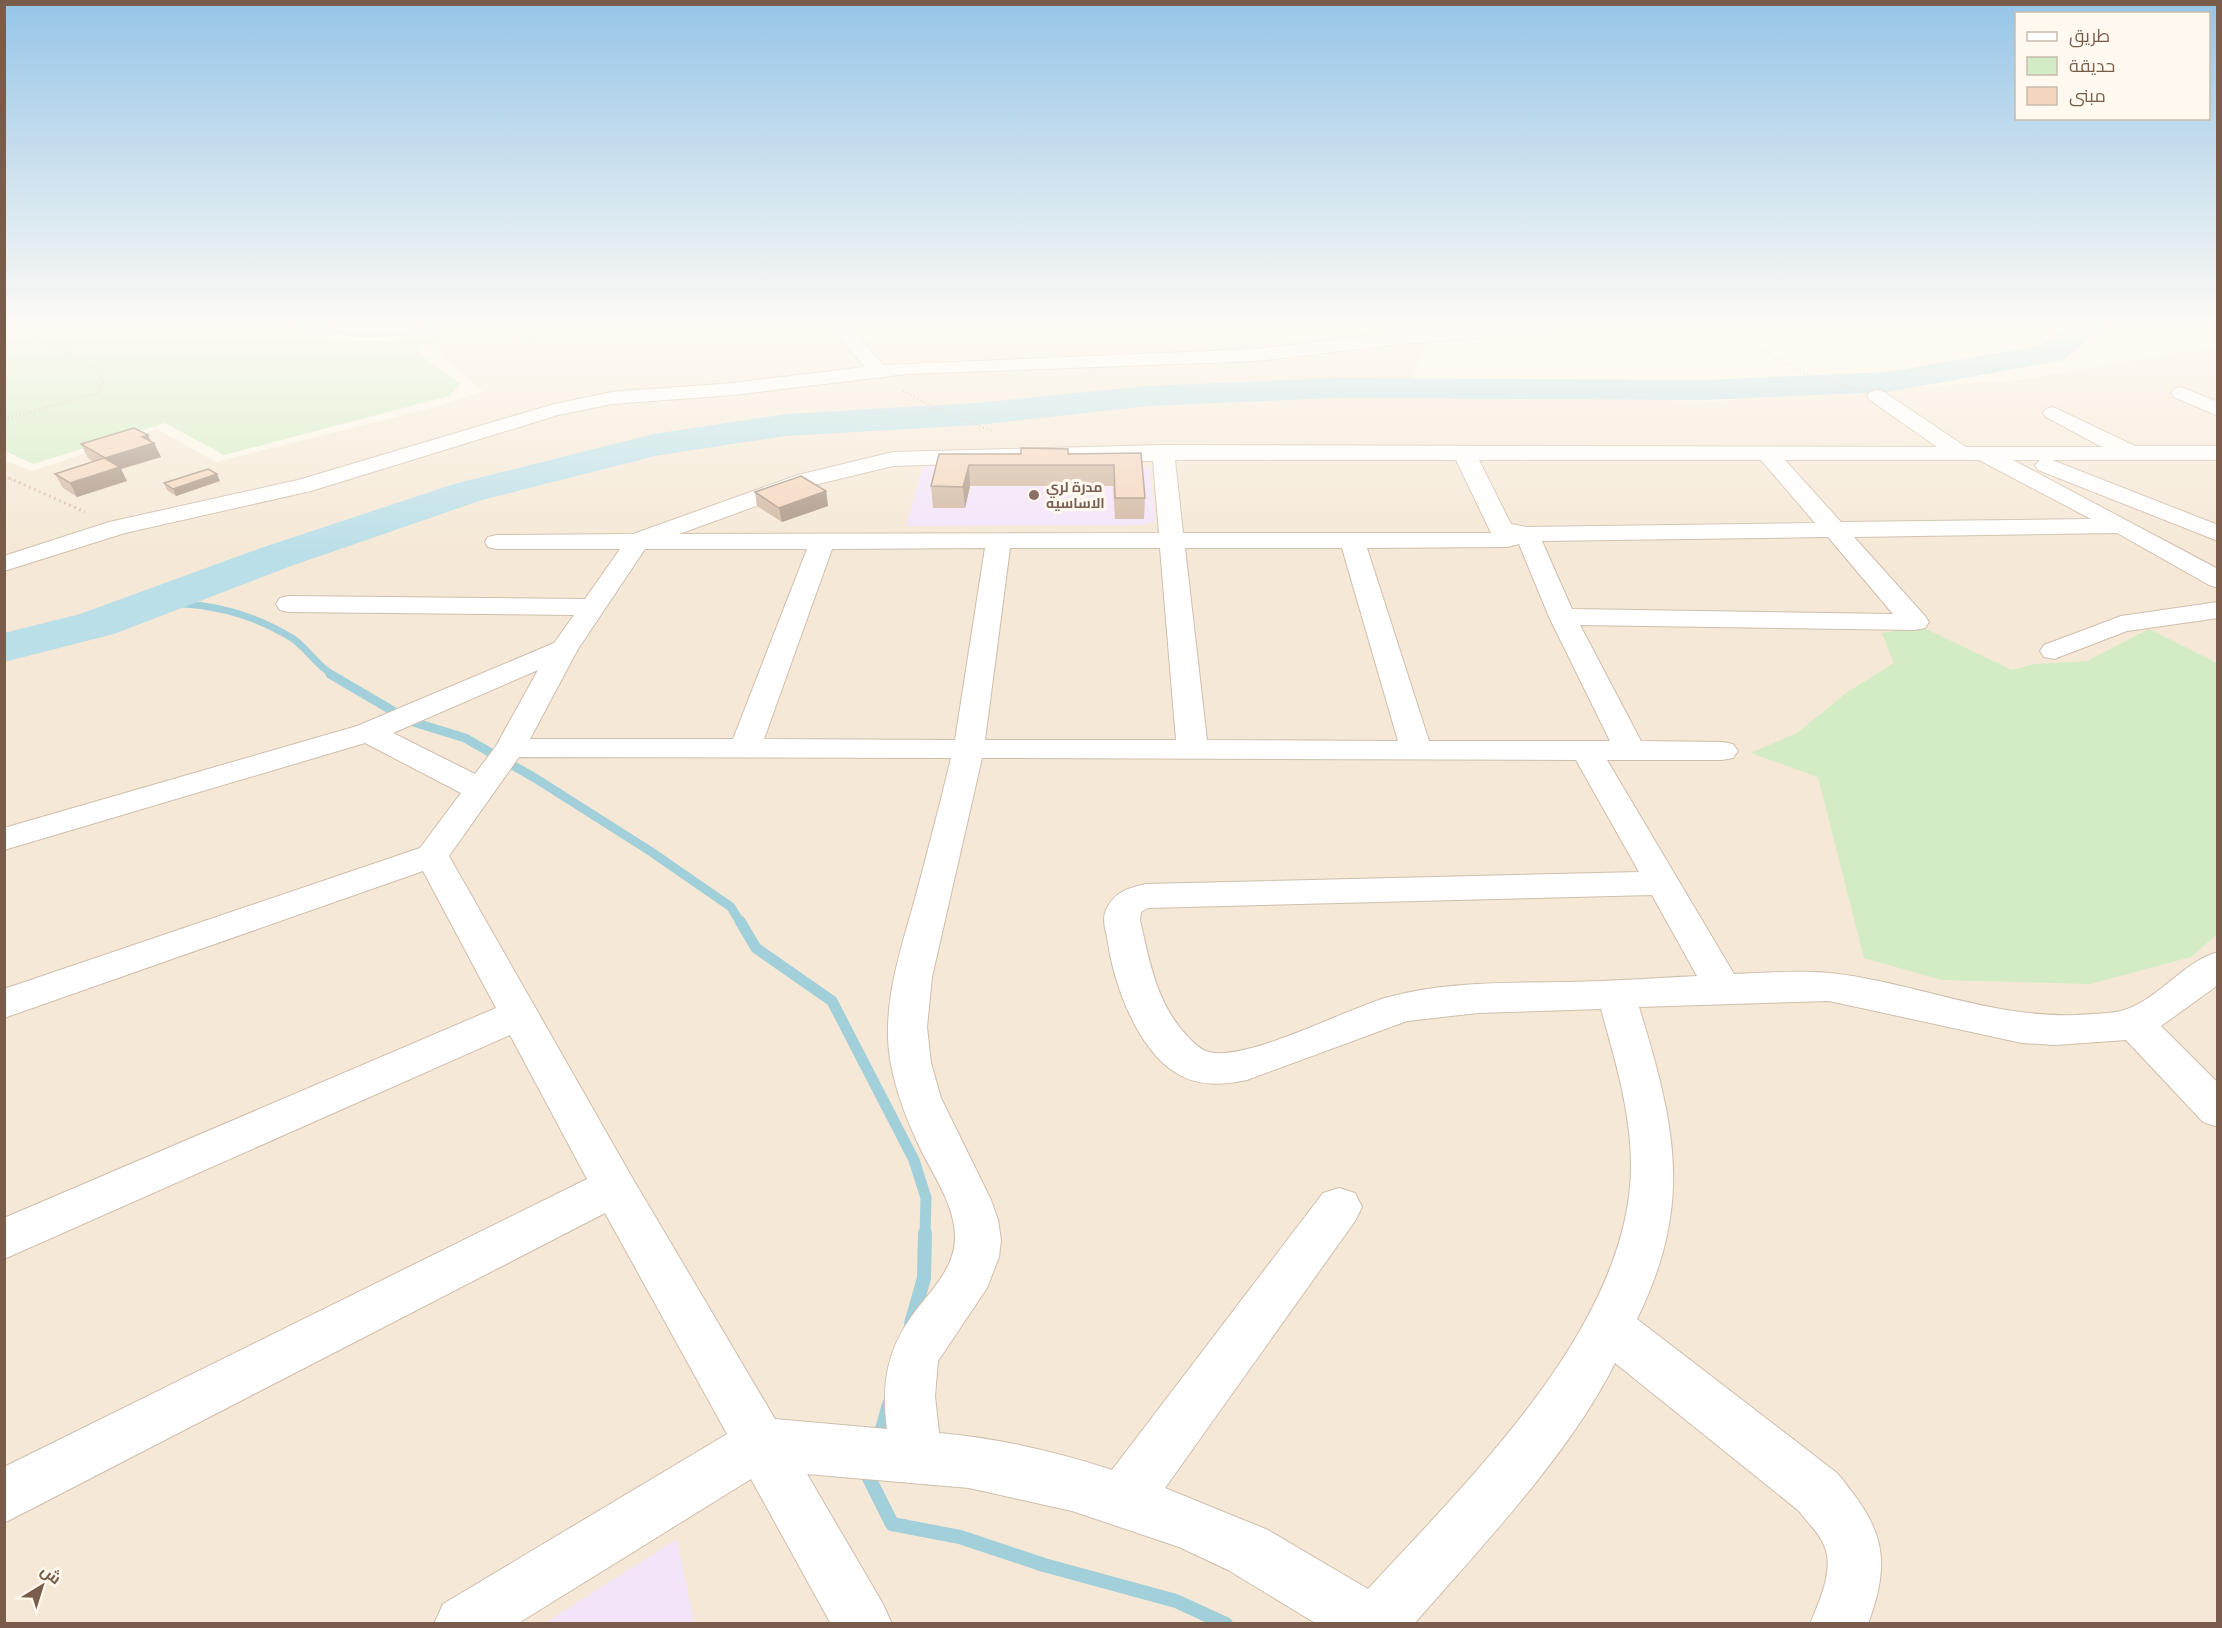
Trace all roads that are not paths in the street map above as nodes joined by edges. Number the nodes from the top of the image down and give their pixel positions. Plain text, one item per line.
1 (607, 400) edge
2 (1884, 400) edge
3 (2196, 400) edge
4 (2217, 410) edge
5 (2053, 413) dead end
6 (1163, 452) junction
7 (1970, 452) junction
8 (2014, 452) junction
9 (2130, 453) junction
10 (2214, 454) edge
11 (1465, 455) junction
12 (1769, 455) junction
13 (2126, 497) junction
14 (2079, 503) junction
15 (2122, 526) junction
16 (1835, 531) junction
17 (2217, 534) edge
18 (1512, 535) junction
19 (822, 540) junction
20 (999, 540) junction
21 (1352, 540) junction
22 (638, 541) junction
23 (1171, 541) junction
24 (497, 542) dead end
25 (4, 564) edge
26 (2217, 580) edge
27 (289, 604) dead end
28 (592, 607) junction
29 (2217, 610) edge
30 (1562, 617) junction
31 (564, 649) junction
32 (2054, 651) dead end
33 (368, 732) junction
34 (510, 748) junction
35 (1192, 748) junction
36 (746, 749) junction
37 (969, 749) junction
38 (1586, 750) junction
39 (1630, 751) junction
40 (1722, 751) dead end
41 (1417, 752) junction
42 (479, 789) junction
43 (4, 839) edge
44 (432, 856) junction
45 (1664, 883) junction
46 (2217, 965) edge
47 (1724, 990) junction
48 (1616, 994) junction
49 (4, 1004) edge
50 (521, 1014) junction
51 (2133, 1022) junction
52 (2217, 1110) edge
53 (614, 1187) junction
54 (1339, 1207) dead end
55 (4, 1239) edge
56 (1607, 1326) junction
57 (759, 1444) junction
58 (916, 1457) junction
59 (4, 1496) edge
60 (1124, 1499) junction
61 (463, 1623) edge
62 (863, 1623) edge
63 (1373, 1623) edge
64 (1839, 1623) edge

1 - 25 street
2 - 7 street
3 - 4 street
5 - 9 street
6 - 11 street
6 - 22 street
6 - 23 street
7 - 8 street
7 - 12 street
7 - 14 street
8 - 9 street
8 - 13 street
9 - 10 street
11 - 12 street
11 - 18 street
12 - 16 street
13 - 14 street
13 - 17 street
14 - 15 street
15 - 16 street
15 - 26 street
16 - 18 street
16 - 30 street
18 - 21 street
18 - 30 street
19 - 20 street
19 - 22 street
19 - 36 street
20 - 23 street
20 - 37 street
21 - 23 street
21 - 41 street
22 - 24 street
22 - 28 street
23 - 35 street
27 - 28 street
28 - 31 street
29 - 32 street
30 - 39 street
31 - 33 street
31 - 34 street
33 - 42 street
33 - 43 street
34 - 36 street
34 - 42 street
35 - 37 street
35 - 41 street
36 - 37 street
37 - 58 street
38 - 39 street
38 - 41 street
38 - 45 street
39 - 40 street
42 - 44 street
44 - 49 street
44 - 50 street
45 - 47 street
45 - 48 street
46 - 51 street
47 - 48 street
47 - 51 street
48 - 56 street
50 - 53 street
50 - 55 street
51 - 52 street
53 - 57 street
53 - 59 street
54 - 60 street
56 - 63 street
56 - 64 street
57 - 58 street
57 - 61 street
57 - 62 street
58 - 60 street
60 - 63 street

